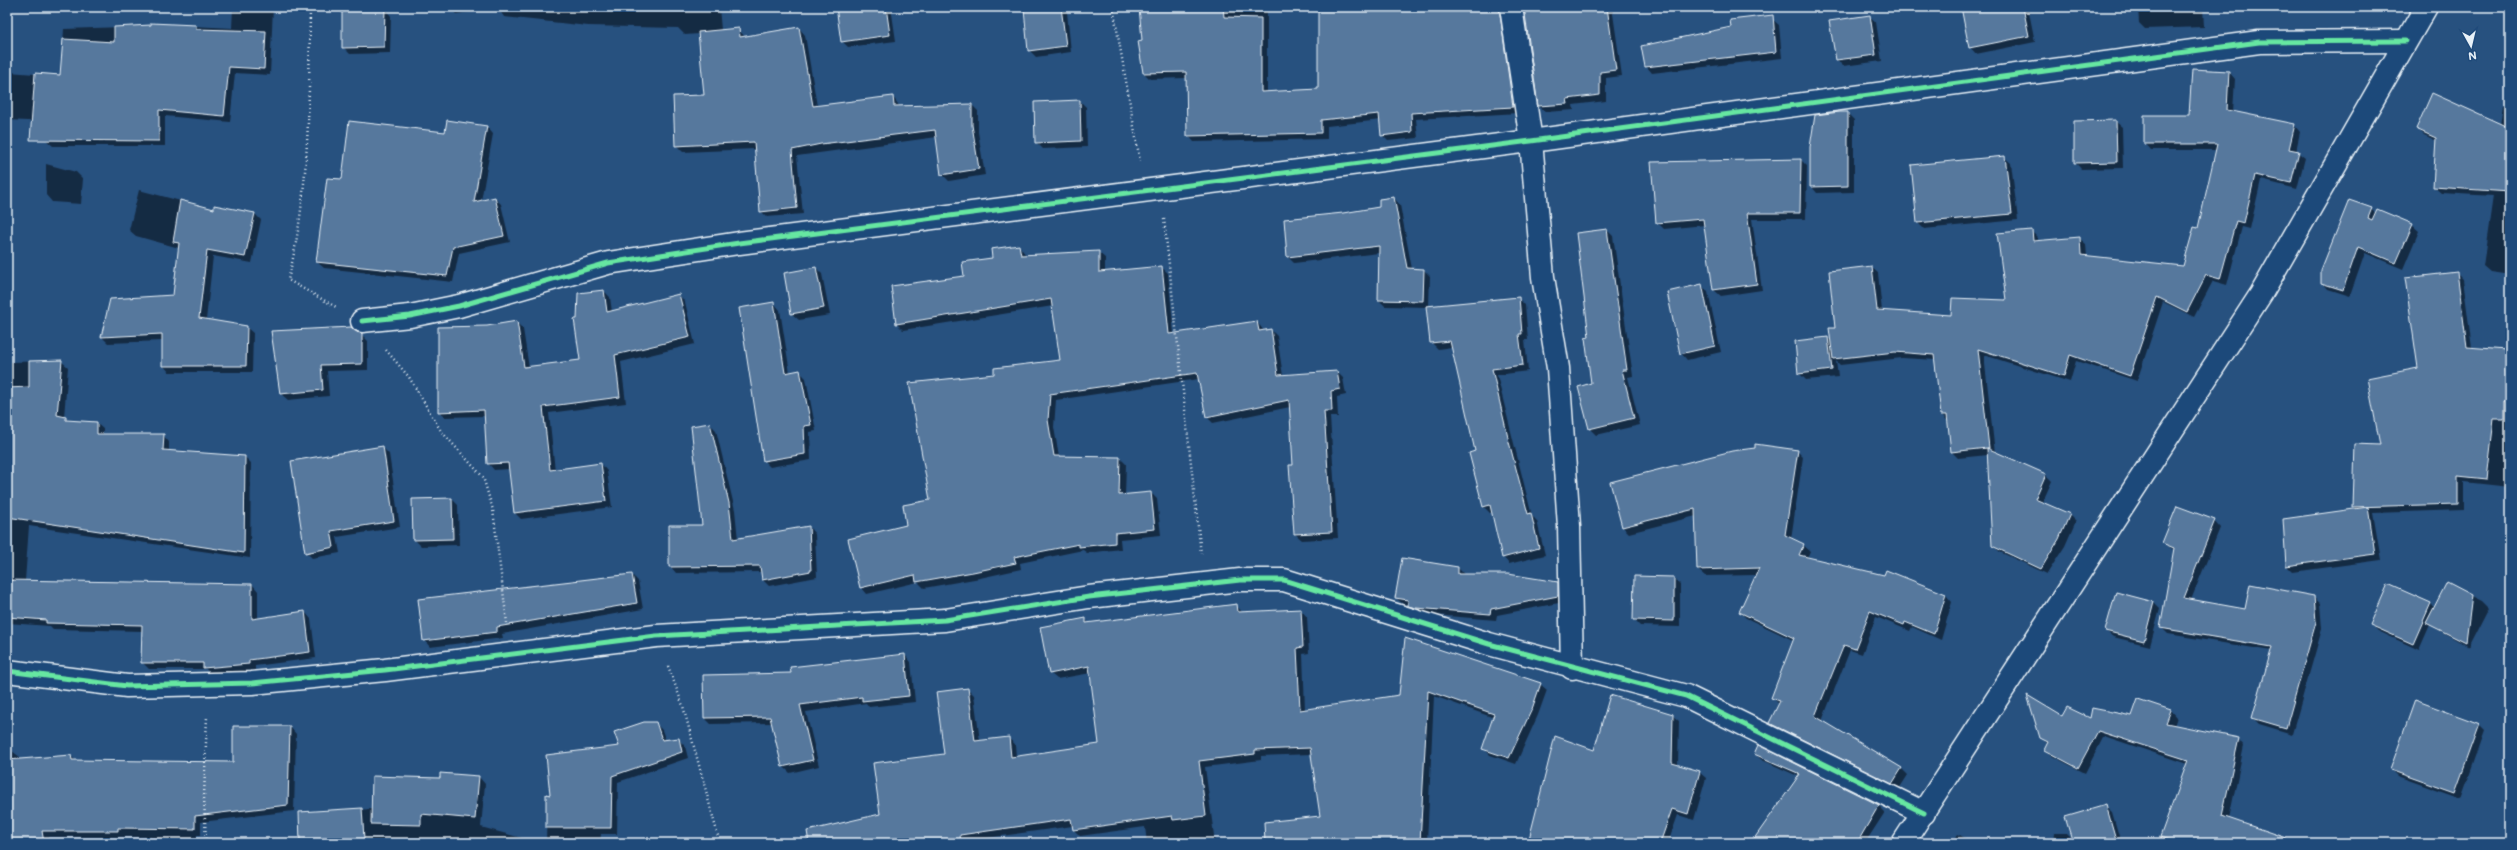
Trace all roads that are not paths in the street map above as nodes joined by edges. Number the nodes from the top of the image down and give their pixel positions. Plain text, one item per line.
1 (1512, 7) edge
2 (2426, 7) edge
3 (2405, 41) junction
4 (1531, 141) junction
5 (362, 321) dead end
6 (1572, 668) junction
7 (7, 671) edge
8 (1924, 813) junction
9 (1903, 843) edge

1 - 4 street
2 - 3 street
3 - 4 street
3 - 8 street
4 - 5 street
4 - 6 street
6 - 7 street
6 - 8 street
8 - 9 street

